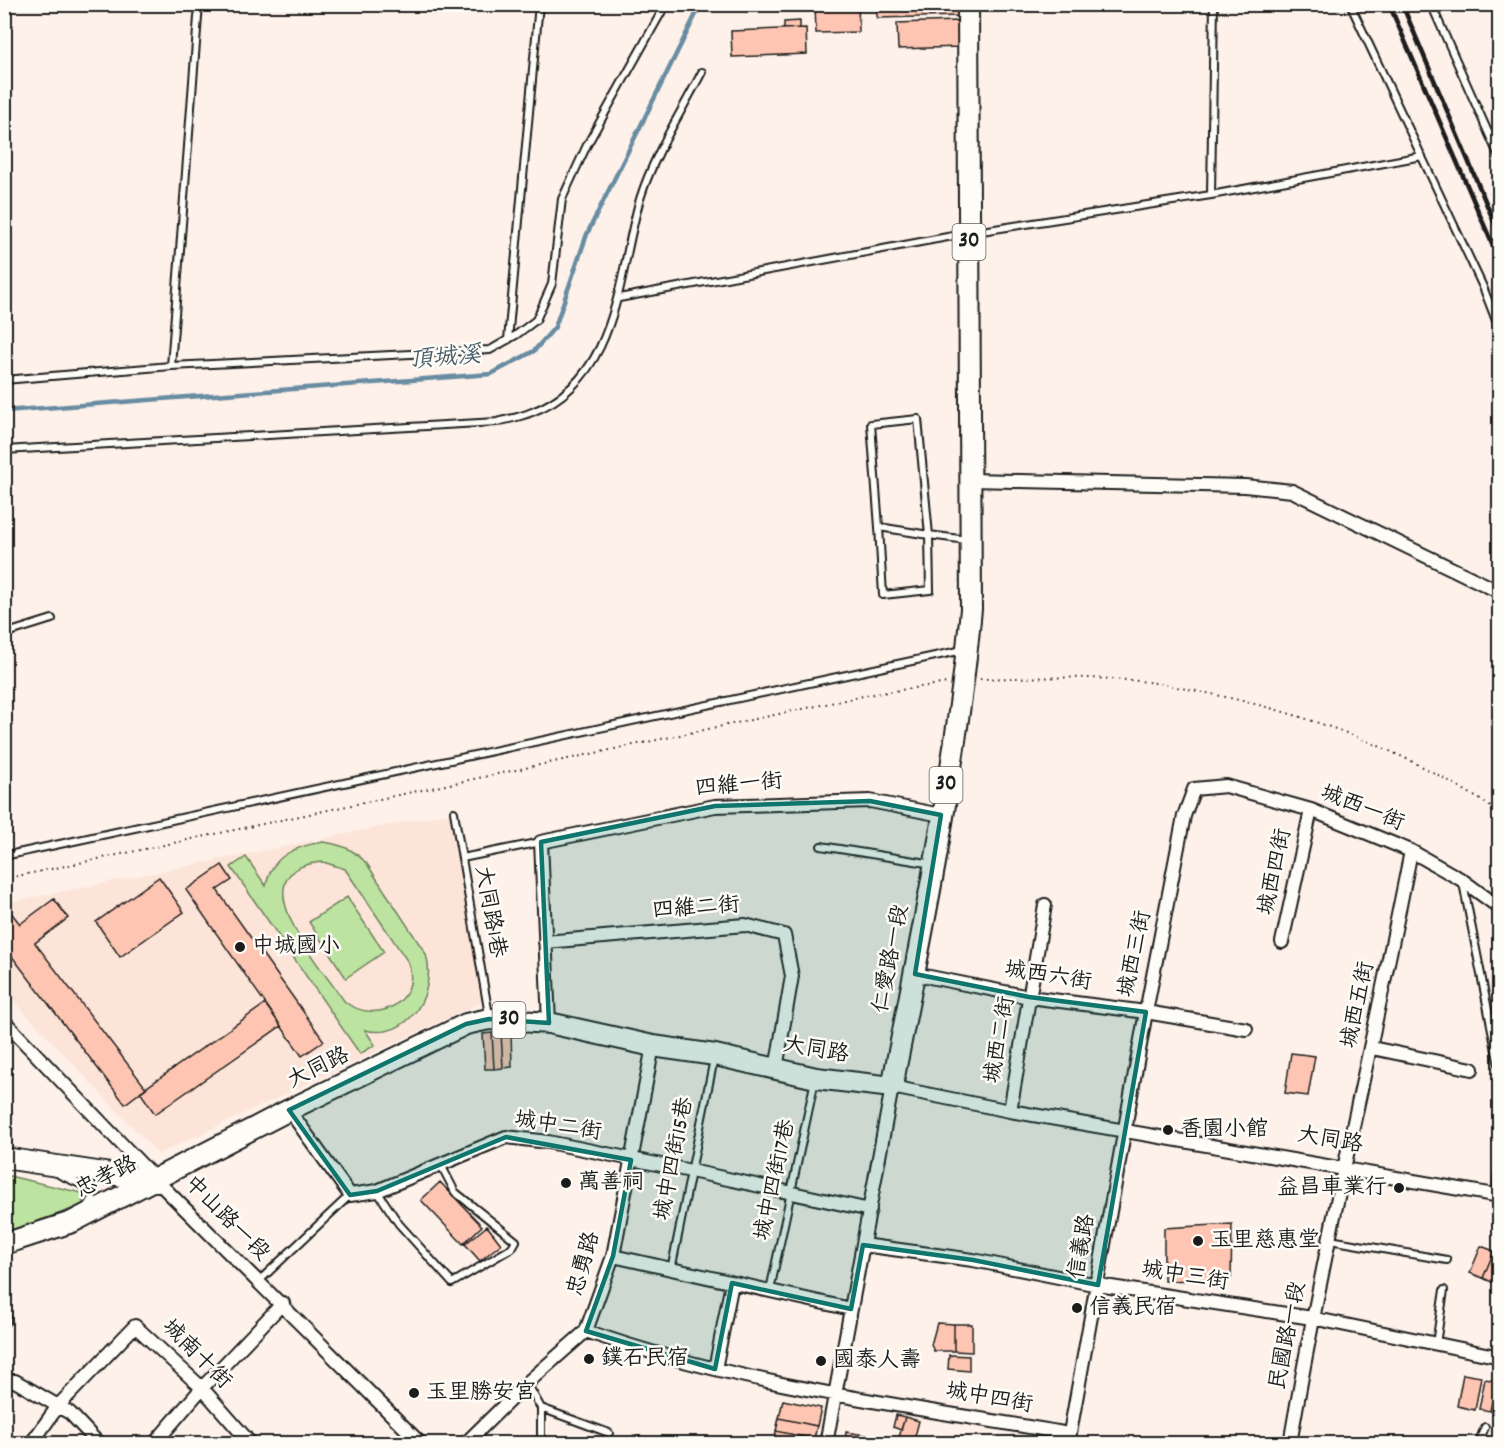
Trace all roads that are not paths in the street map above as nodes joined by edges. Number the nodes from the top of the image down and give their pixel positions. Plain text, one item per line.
1 (199, 4) edge
2 (539, 4) edge
3 (666, 4) edge
4 (968, 4) edge
5 (1214, 4) edge
6 (1350, 4) edge
7 (1431, 4) edge
8 (702, 72) dead end
9 (1500, 132) edge
10 (1489, 134) junction
11 (1422, 156) junction
12 (1500, 159) edge
13 (1211, 195) junction
14 (969, 232) junction
15 (619, 297) junction
16 (1500, 331) edge
17 (508, 340) junction
18 (171, 366) junction
19 (4, 380) edge
20 (4, 450) edge
21 (970, 480) junction
22 (879, 527) junction
23 (929, 535) junction
24 (971, 540) junction
25 (1500, 592) edge
26 (52, 619) dead end
27 (4, 634) edge
28 (967, 649) junction
29 (1194, 789) joint
30 (1311, 810) junction
31 (454, 812) dead end
32 (941, 815) junction
33 (541, 842) junction
34 (821, 846) dead end
35 (1411, 851) junction
36 (4, 856) edge
37 (462, 858) junction
38 (934, 864) junction
39 (1462, 880) junction
40 (1045, 906) dead end
41 (1500, 908) edge
42 (545, 942) junction
43 (1282, 942) dead end
44 (915, 974) junction
45 (1029, 997) junction
46 (1146, 1012) junction
47 (489, 1019) junction
48 (4, 1021) edge
49 (549, 1023) junction
50 (1246, 1029) dead end
51 (653, 1046) junction
52 (1372, 1048) junction
53 (715, 1055) junction
54 (1472, 1069) dead end
55 (776, 1070) junction
56 (1500, 1071) edge
57 (816, 1078) junction
58 (892, 1087) junction
59 (290, 1110) junction
60 (1010, 1111) junction
61 (1124, 1129) junction
62 (1500, 1150) edge
63 (12, 1159) edge
64 (632, 1160) junction
65 (440, 1163) junction
66 (1347, 1168) junction
67 (691, 1171) junction
68 (157, 1181) junction
69 (377, 1191) junction
70 (793, 1193) junction
71 (1498, 1195) edge
72 (350, 1196) junction
73 (870, 1210) junction
74 (27, 1238) junction
75 (1330, 1240) junction
76 (4, 1244) edge
77 (863, 1245) junction
78 (613, 1256) junction
79 (1447, 1260) dead end
80 (671, 1270) junction
81 (259, 1281) junction
82 (4, 1283) edge
83 (732, 1283) junction
84 (1098, 1284) junction
85 (770, 1290) junction
86 (1444, 1290) dead end
87 (283, 1304) junction
88 (851, 1308) junction
89 (1312, 1318) junction
90 (7, 1321) dead end
91 (586, 1331) junction
92 (1436, 1345) junction
93 (1500, 1357) edge
94 (715, 1369) junction
95 (4, 1381) edge
96 (527, 1383) junction
97 (202, 1388) junction
98 (836, 1393) junction
99 (58, 1406) junction
100 (541, 1408) junction
101 (1485, 1427) dead end
102 (609, 1433) dead end
103 (1070, 1440) edge
104 (32, 1443) edge
105 (99, 1443) edge
106 (154, 1443) edge
107 (251, 1443) edge
108 (421, 1443) edge
109 (465, 1443) edge
110 (541, 1443) edge
111 (826, 1443) edge
112 (1290, 1443) edge
113 (1478, 1443) edge

1 - 18 lane
2 - 17 lane
3 - 17 lane
4 - 14 main road, 30
5 - 13 lane
6 - 11 lane
7 - 10 lane
8 - 15 lane
9 - 10 lane
10 - 12 lane
11 - 13 lane
11 - 16 lane
13 - 14 lane
14 - 15 lane
14 - 21 main road, 30
15 - 20 lane
17 - 18 lane
18 - 19 lane
21 - 24 main road, 仁愛路一段 / 30
21 - 25 street
22 - 23 lane
22 - 23 lane
22 - 23 lane
23 - 24 lane
24 - 28 main road, 仁愛路一段 / 30
26 - 27 lane
28 - 32 main road, 仁愛路一段 / 30
28 - 36 lane
29 - 30 street, 城西一街
29 - 46 street, 城西三街
30 - 35 street, 城西一街
30 - 43 street, 城西四街
31 - 37 lane, 大同路1巷
32 - 33 street, 四維一街
32 - 38 main road, 仁愛路一段 / 30
33 - 37 lane, 四維一街
33 - 42 street
34 - 38 lane
35 - 39 street, 城西一街
35 - 52 street, 城西五街
37 - 47 lane, 大同路1巷
38 - 44 main road, 仁愛路一段 / 30
39 - 41 street, 城西一街
39 - 56 lane
40 - 45 street, 城西二街
42 - 49 street
42 - 55 street, 四維二街
44 - 45 street, 城西六街
44 - 58 main road, 仁愛路一段 / 30
45 - 46 street, 城西六街
45 - 60 street, 城西二街
46 - 50 street, 城西六街
46 - 61 street, 城西三街
47 - 49 main road, 大同路 / 30
47 - 59 main road, 大同路 / 30
48 - 68 street, 中山路一段
49 - 51 main road, 大同路 / 30
51 - 53 main road, 大同路 / 30
51 - 64 street, 忠勇路
52 - 54 street
52 - 66 street, 城西五街
53 - 55 main road, 大同路 / 30
53 - 67 lane, 城中四街15巷
55 - 57 main road, 大同路 / 30
57 - 58 main road, 大同路 / 30
57 - 70 lane, 城中四街17巷
58 - 60 street, 大同路
58 - 73 street, 仁愛路一段
59 - 68 main road, 大同路 / 30
59 - 72 street
60 - 61 street, 大同路
61 - 66 street, 大同路
61 - 84 street, 信義路
62 - 71 lane
63 - 68 main road, 忠孝路
63 - 74 lane
64 - 65 street, 城中二街
64 - 67 street, 城中二街
64 - 78 street, 忠勇路
65 - 69 street, 城中二街
65 - 69 lane
66 - 71 street, 大同路
66 - 75 street, 民國路一段
67 - 70 street, 城中二街
67 - 80 lane, 城中四街15巷
68 - 74 main road, 忠孝路 / 30
68 - 81 street, 中山路一段
69 - 72 street, 城中二街
70 - 73 street, 城中二街
70 - 85 lane, 城中四街17巷
72 - 81 lane
73 - 77 street, 仁愛路一段
74 - 76 main road, 忠孝路 / 30
75 - 79 lane
75 - 89 street, 民國路一段
77 - 84 street, 城中三街
77 - 88 street, 仁愛路一段
78 - 80 street
78 - 91 street, 忠勇路
80 - 83 street
81 - 87 street, 中山路一段
82 - 90 lane
83 - 85 street
83 - 94 street
84 - 89 street, 城中三街
84 - 103 street, 信義路
85 - 88 street
86 - 92 lane
87 - 97 street
87 - 108 street, 中山路一段
88 - 98 street, 仁愛路一段
89 - 92 street, 城中三街
89 - 112 street, 民國路一段
91 - 94 street, 城中四街
91 - 96 street, 忠勇路
92 - 93 street, 城中三街
94 - 98 street, 城中四街
95 - 99 street
96 - 100 lane
96 - 109 street, 忠勇路
97 - 99 street, 城南十街
97 - 106 street
97 - 107 street, 城南十街
98 - 103 street, 城中四街
98 - 111 street, 仁愛路一段
99 - 104 street
99 - 105 street
100 - 102 lane
100 - 110 lane
101 - 113 lane

